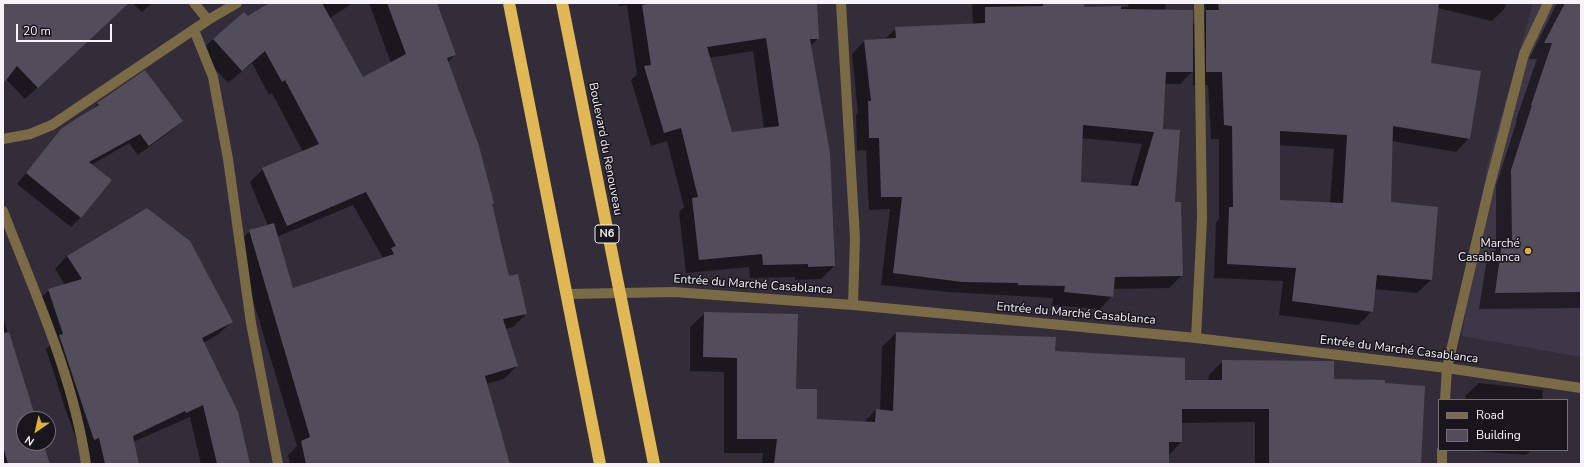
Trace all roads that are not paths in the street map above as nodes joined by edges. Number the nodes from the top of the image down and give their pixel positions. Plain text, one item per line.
1 (194, 3) edge
2 (236, 3) edge
3 (509, 3) edge
4 (562, 3) edge
5 (840, 3) edge
6 (1199, 3) edge
7 (1548, 3) edge
8 (208, 20) junction
9 (194, 30) junction
10 (3, 139) edge
11 (3, 211) edge
12 (619, 293) junction
13 (567, 294) junction
14 (853, 305) junction
15 (1196, 338) junction
16 (1447, 368) junction
17 (1581, 388) edge
18 (1445, 399) edge
19 (1442, 451) edge
20 (86, 464) edge
21 (278, 464) edge
22 (600, 464) edge
23 (654, 464) edge
24 (1442, 464) edge

1 - 8 street
2 - 8 street
3 - 13 highway
4 - 12 highway, Boulevard du Renouveau / N6
5 - 14 street
6 - 15 street
7 - 16 street
8 - 9 street
9 - 10 street
9 - 21 street
11 - 20 street
12 - 13 street, Entrée du Marché Casablanca
12 - 14 street, Entrée du Marché Casablanca
12 - 23 highway, Boulevard du Renouveau / N6
13 - 22 highway
14 - 15 street, Entrée du Marché Casablanca
15 - 16 street, Entrée du Marché Casablanca
16 - 17 street, Entrée du Marché Casablanca
16 - 18 street
19 - 24 street

